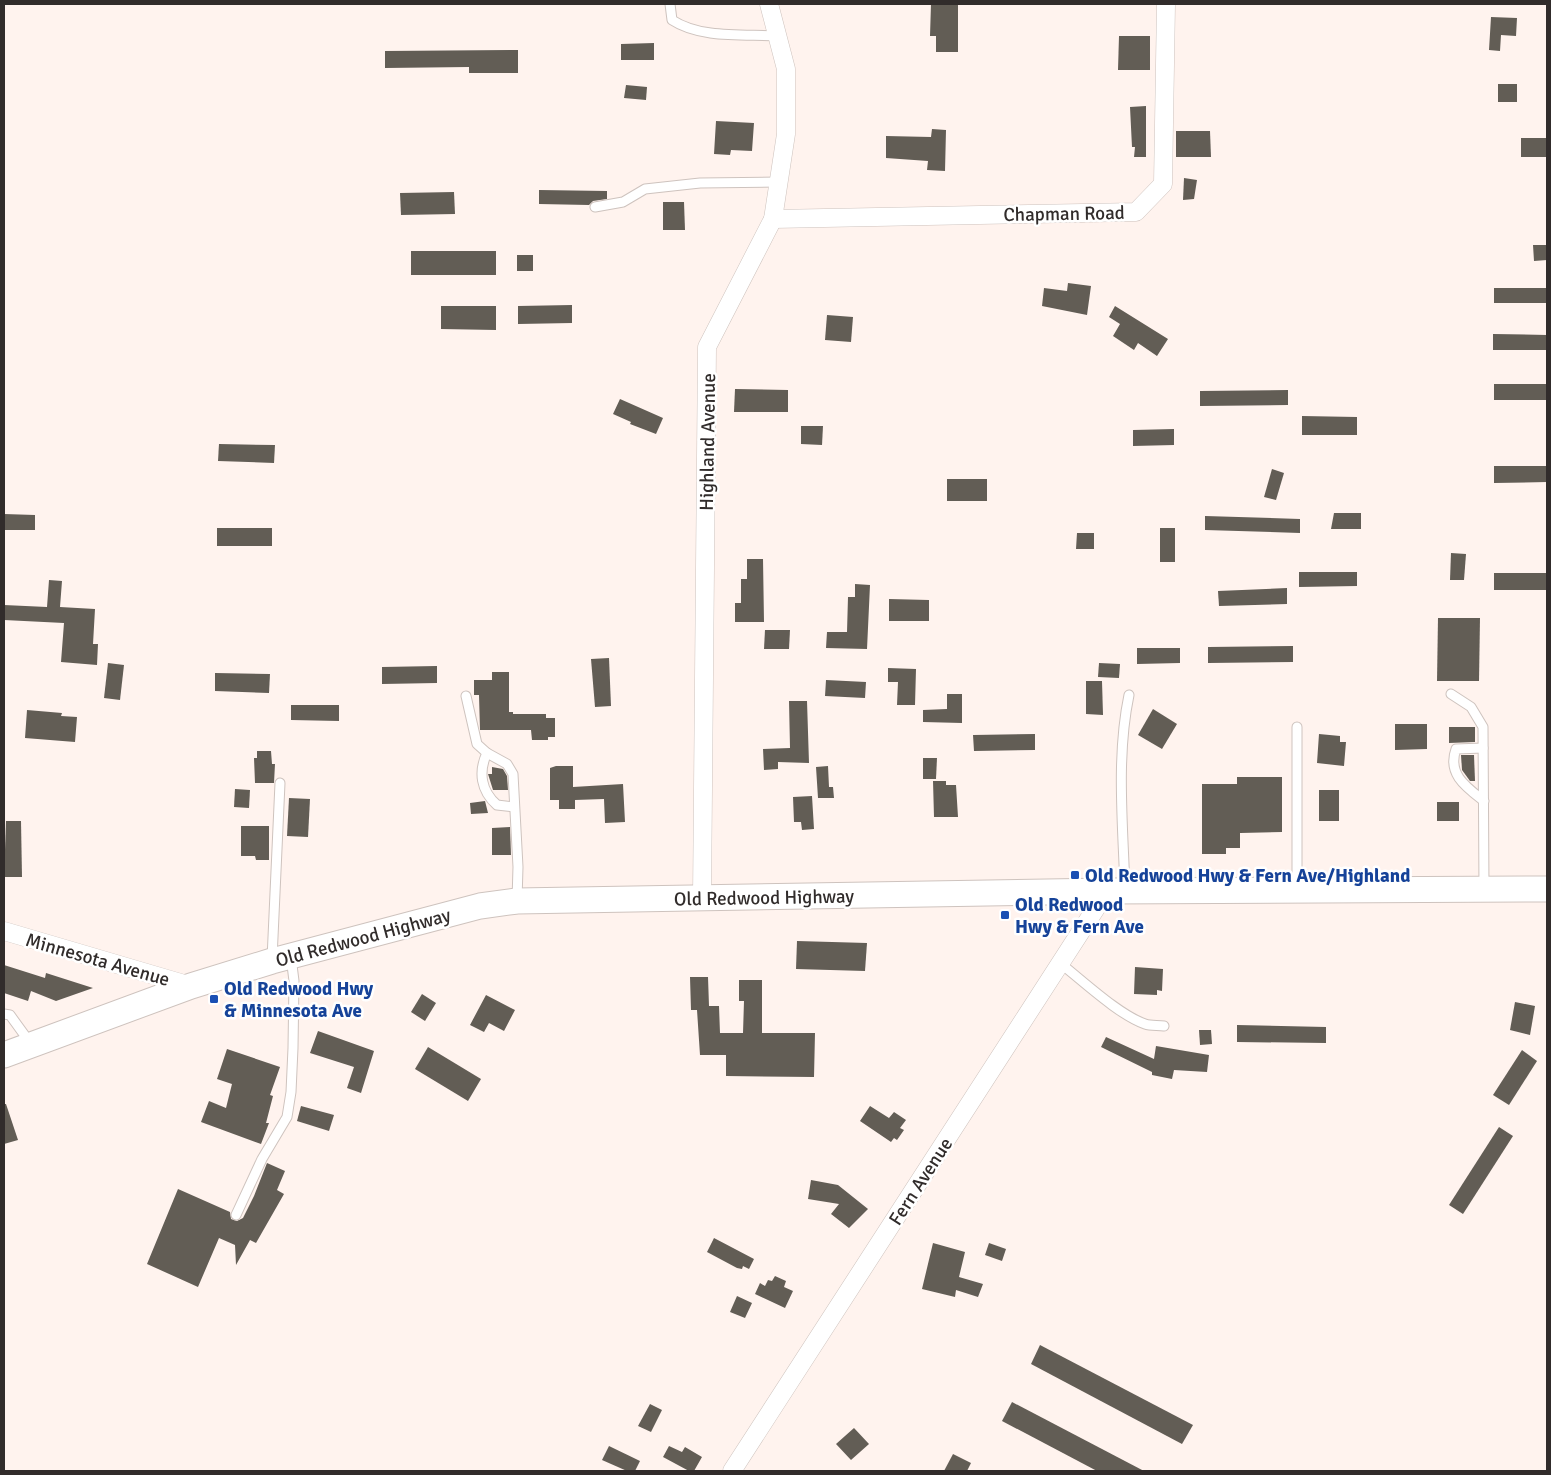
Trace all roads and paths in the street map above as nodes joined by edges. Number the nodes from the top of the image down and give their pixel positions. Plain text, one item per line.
1 (670, 4) edge
2 (770, 4) edge
3 (1166, 4) edge
4 (778, 36) junction
5 (778, 182) junction
6 (595, 206) dead end
7 (772, 220) junction
8 (1450, 694) dead end
9 (1130, 695) dead end
10 (466, 696) dead end
11 (1297, 727) dead end
12 (1483, 748) junction
13 (488, 753) junction
14 (280, 783) dead end
15 (1484, 800) junction
16 (514, 808) junction
17 (1484, 889) junction
18 (1547, 889) edge
19 (1116, 891) junction
20 (1298, 891) junction
21 (702, 899) junction
22 (517, 900) junction
23 (4, 931) edge
24 (282, 959) junction
25 (1060, 963) junction
26 (191, 986) junction
27 (4, 1014) edge
28 (1164, 1026) dead end
29 (31, 1045) junction
30 (4, 1055) edge
31 (236, 1215) dead end
32 (732, 1471) edge

1 - 4 lane
2 - 4 street, Highland Avenue
3 - 7 street, Chapman Road
4 - 5 street, Highland Avenue
5 - 6 lane
5 - 7 street, Highland Avenue
7 - 21 street, Highland Avenue
8 - 12 lane
9 - 19 lane
10 - 13 lane
11 - 20 lane
12 - 15 lane
12 - 15 lane
13 - 16 lane
13 - 16 lane
14 - 24 lane
15 - 17 lane
16 - 22 lane
17 - 18 main road, Old Redwood Highway
17 - 20 main road, Old Redwood Highway
19 - 20 main road, Old Redwood Highway
19 - 21 main road, Old Redwood Highway
19 - 25 street, Fern Avenue
21 - 22 main road, Old Redwood Highway
22 - 24 main road, Old Redwood Highway
23 - 26 street, Minnesota Avenue
24 - 26 main road, Old Redwood Highway
24 - 31 lane
25 - 28 lane
25 - 32 street, Fern Avenue
26 - 29 main road, Old Redwood Highway
27 - 29 lane
29 - 30 main road, Old Redwood Highway

